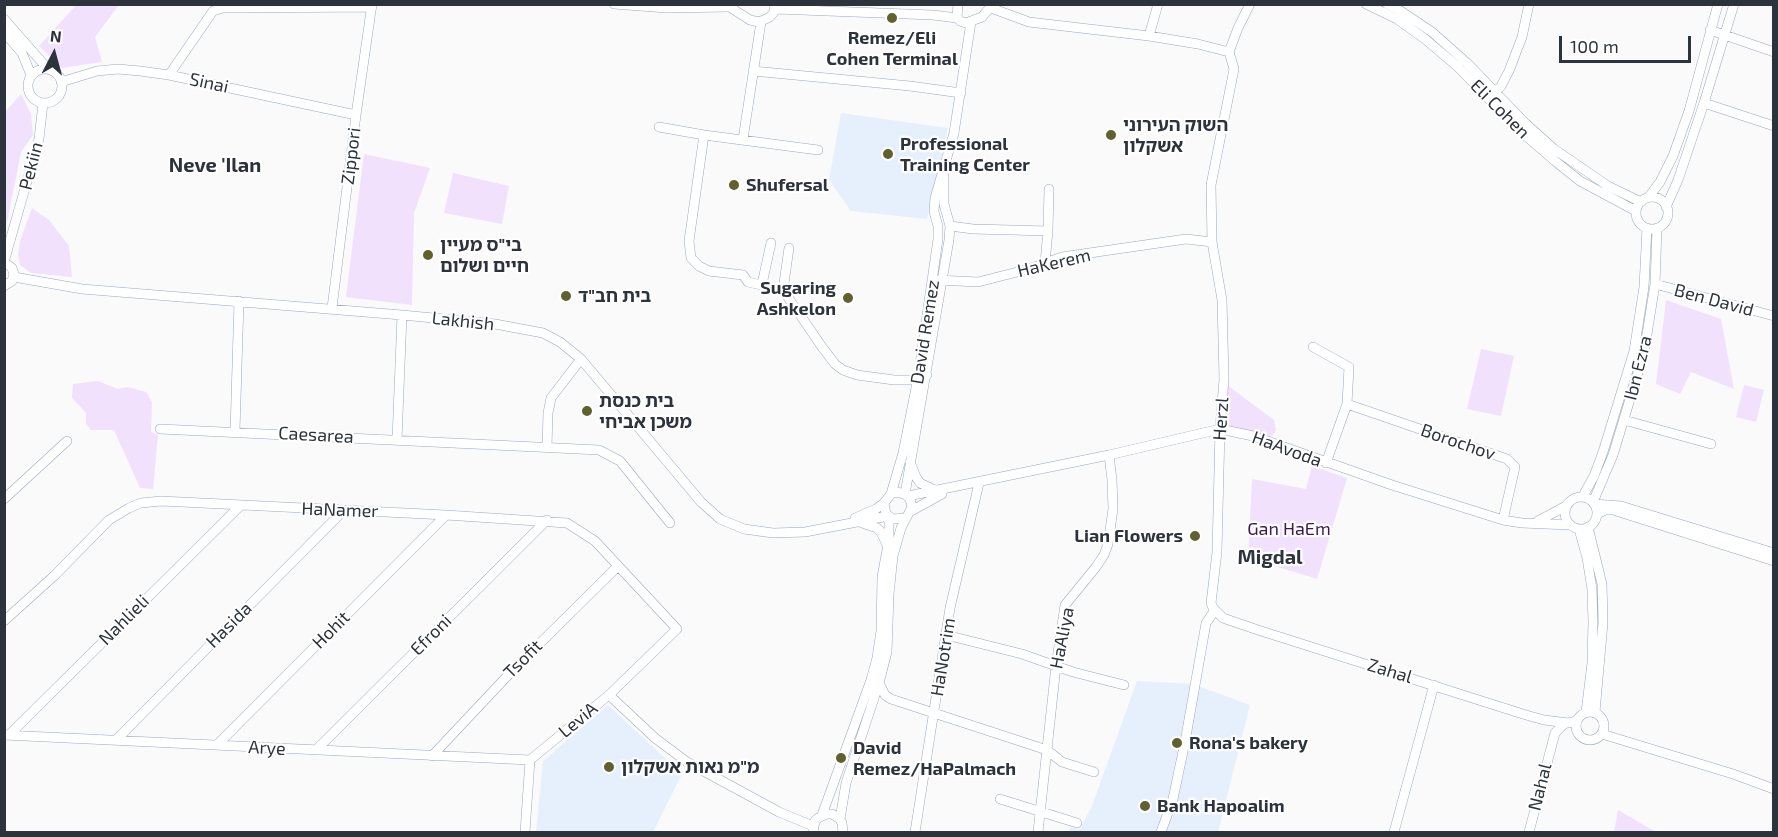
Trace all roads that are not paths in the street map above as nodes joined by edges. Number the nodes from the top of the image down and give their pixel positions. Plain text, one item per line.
1 (614, 4) edge
2 (958, 4) edge
3 (1158, 4) edge
4 (1250, 4) edge
5 (1365, 4) edge
6 (1387, 4) edge
7 (1529, 4) edge
8 (1718, 4) edge
9 (1734, 4) edge
10 (372, 6) edge
11 (726, 6) edge
12 (993, 6) edge
13 (775, 7) edge
14 (957, 18) junction
15 (4, 19) edge
16 (761, 21) junction
17 (971, 22) junction
18 (1710, 30) junction
19 (4, 32) edge
20 (1725, 34) junction
21 (1149, 36) junction
22 (1229, 52) junction
23 (1773, 52) edge
24 (48, 69) junction
25 (753, 71) junction
26 (1509, 71) junction
27 (31, 75) junction
28 (169, 75) junction
29 (1479, 76) junction
30 (61, 82) junction
31 (961, 93) junction
32 (1492, 96) junction
33 (43, 103) junction
34 (1704, 103) junction
35 (356, 115) junction
36 (1773, 126) edge
37 (659, 127) dead end
38 (704, 135) junction
39 (743, 139) junction
40 (818, 150) dead end
41 (944, 171) junction
42 (1049, 189) dead end
43 (1644, 200) junction
44 (1666, 207) junction
45 (1636, 211) junction
46 (950, 226) junction
47 (1647, 228) junction
48 (1657, 228) junction
49 (1048, 231) junction
50 (1212, 242) junction
51 (771, 243) dead end
52 (789, 248) dead end
53 (4, 262) edge
54 (1045, 263) junction
55 (14, 277) junction
56 (938, 280) junction
57 (762, 284) junction
58 (1654, 285) junction
59 (4, 286) edge
60 (783, 290) junction
61 (239, 301) junction
62 (332, 308) junction
63 (402, 315) junction
64 (1773, 316) edge
65 (1313, 347) dead end
66 (581, 359) junction
67 (922, 377) junction
68 (1347, 404) junction
69 (1624, 420) junction
70 (160, 429) dead end
71 (1220, 429) junction
72 (235, 431) junction
73 (397, 440) junction
74 (67, 441) dead end
75 (1711, 444) dead end
76 (547, 447) junction
77 (1109, 455) junction
78 (910, 461) junction
79 (1326, 463) junction
80 (1605, 474) junction
81 (980, 483) junction
82 (967, 485) junction
83 (937, 491) junction
84 (891, 494) junction
85 (907, 495) junction
86 (1583, 496) junction
87 (4, 499) edge
88 (884, 503) junction
89 (1594, 503) junction
90 (1615, 504) junction
91 (240, 506) junction
92 (1566, 506) junction
93 (343, 511) junction
94 (909, 514) junction
95 (1597, 514) junction
96 (446, 515) junction
97 (889, 516) junction
98 (547, 520) junction
99 (1503, 520) junction
100 (857, 522) junction
101 (670, 523) dead end
102 (1533, 523) junction
103 (830, 527) junction
104 (1579, 527) junction
105 (887, 545) junction
106 (1773, 553) edge
107 (1773, 561) edge
108 (618, 566) junction
109 (1215, 610) junction
110 (4, 621) edge
111 (677, 629) joint
112 (946, 635) junction
113 (1056, 666) junction
114 (879, 682) junction
115 (1124, 685) dead end
116 (1434, 685) junction
117 (609, 695) junction
118 (934, 712) junction
119 (1590, 712) junction
120 (1572, 722) junction
121 (1577, 733) junction
122 (1602, 734) junction
123 (7, 735) edge
124 (116, 740) junction
125 (1552, 742) junction
126 (217, 745) junction
127 (316, 750) junction
128 (1047, 750) junction
129 (432, 756) junction
130 (530, 760) junction
131 (1094, 772) dead end
132 (1773, 789) edge
133 (1000, 799) dead end
134 (1040, 811) junction
135 (822, 815) junction
136 (840, 819) junction
137 (1077, 823) dead end
138 (813, 829) edge
139 (525, 832) edge
140 (843, 832) edge
141 (915, 832) edge
142 (1038, 832) edge
143 (1161, 832) edge
144 (1394, 832) edge
145 (1529, 832) edge

1 - 11 street
2 - 14 street
3 - 21 street
4 - 22 street, Herzl
5 - 32 street, Eli Cohen
6 - 29 street, Eli Cohen
7 - 26 street
8 - 18 street
9 - 20 street
10 - 28 street
10 - 35 street, Zippori
11 - 16 street
12 - 17 street
12 - 21 street
13 - 14 street
13 - 16 street
14 - 17 street
15 - 24 street
16 - 25 street
17 - 31 street, David Remez
18 - 20 street
18 - 43 street
19 - 27 street
20 - 23 street
20 - 34 street
21 - 22 street
22 - 50 street, Herzl
24 - 27 street
24 - 30 street
25 - 31 street
25 - 39 street
26 - 29 street
26 - 32 street
27 - 33 street
28 - 30 street, Sinai
28 - 35 street, Sinai
29 - 32 street, Eli Cohen
30 - 33 street
31 - 41 street, David Remez
32 - 43 street, Eli Cohen
32 - 45 street, Eli Cohen
33 - 53 street, Pekiin
34 - 36 street
34 - 44 street
35 - 62 street, Zippori
37 - 38 street
38 - 39 street
38 - 57 street
39 - 40 street
41 - 46 street, David Remez
41 - 56 street, David Remez
42 - 49 street
43 - 44 street
43 - 45 street
44 - 48 street
45 - 47 street
46 - 49 street
46 - 56 street, David Remez
47 - 48 street
47 - 86 street, Ibn Ezra
48 - 58 street, Ibn Ezra
49 - 54 street
50 - 54 street, HaKerem
50 - 71 street, Herzl
51 - 57 street
52 - 60 street
53 - 55 street
54 - 56 street, HaKerem
55 - 59 street
55 - 61 street, Lakhish
56 - 67 street, David Remez
57 - 60 street
58 - 64 street, Ben David
58 - 69 street, Ibn Ezra
60 - 67 street
61 - 62 street, Lakhish
61 - 72 street
62 - 63 street, Lakhish
63 - 66 street, Lakhish
63 - 73 street
65 - 68 street
66 - 76 street
66 - 103 street, Lakhish
67 - 78 street, David Remez
67 - 84 street, David Remez
68 - 79 street
68 - 99 street, Borochov
69 - 75 street
69 - 80 street, Ibn Ezra
70 - 72 street, Caesarea
71 - 77 street, HaAvoda
71 - 79 street, HaAvoda
71 - 109 street, Herzl
72 - 73 street, Caesarea
73 - 76 street, Caesarea
74 - 87 street
76 - 101 street, Caesarea
77 - 81 street, HaAvoda
77 - 113 street, HaAliya
78 - 83 street
78 - 85 street, David Remez
79 - 99 street, HaAvoda
80 - 89 street, Ibn Ezra
80 - 90 street
81 - 82 street, HaAvoda
81 - 112 street, HaNotrim
82 - 83 street, HaAvoda
82 - 94 street, HaAvoda
83 - 85 street, HaAvoda
84 - 85 street
84 - 88 street
85 - 94 street
86 - 89 street
86 - 92 street
88 - 97 street
88 - 103 street, Lakhish
89 - 90 street
89 - 95 street
90 - 106 street
91 - 93 street, HaNamer
91 - 110 street, HaNamer
91 - 123 street, Nahlieli
92 - 102 street
92 - 104 street
93 - 96 street, HaNamer
93 - 124 street, Hasida
94 - 97 street
94 - 114 street
95 - 104 street
95 - 107 street
96 - 98 street, HaNamer
96 - 126 street, Hohit
97 - 100 street, Lakhish
97 - 105 street
98 - 108 street, HaNamer
98 - 127 street, Efroni
99 - 102 street, HaAvoda
100 - 103 street, Lakhish
100 - 105 street
102 - 104 street, HaAvoda
104 - 119 street
105 - 135 street
108 - 111 street, HaNamer
108 - 129 street, Tsofit
109 - 116 street, Zahal
109 - 143 street, Herzl
111 - 117 street, LeviA
112 - 113 street
112 - 118 street, HaNotrim
113 - 115 street
113 - 128 street, HaAliya
114 - 118 street
114 - 136 street
116 - 120 street, Zahal
116 - 144 street
117 - 130 street, LeviA
117 - 138 street
118 - 128 street
118 - 141 street, HaNotrim
119 - 120 street
119 - 122 street
120 - 121 street
120 - 125 street, Nahal
121 - 122 street
121 - 125 street, Nahal
122 - 132 street
123 - 124 street, Arye
124 - 126 street, Arye
125 - 145 street, Nahal
126 - 127 street, Arye
127 - 129 street, Arye
128 - 131 street
128 - 134 street, HaAliya
129 - 130 street, Arye
130 - 139 street
133 - 134 street
134 - 137 street
134 - 142 street, HaAliya
135 - 136 street
135 - 138 street
136 - 140 street

